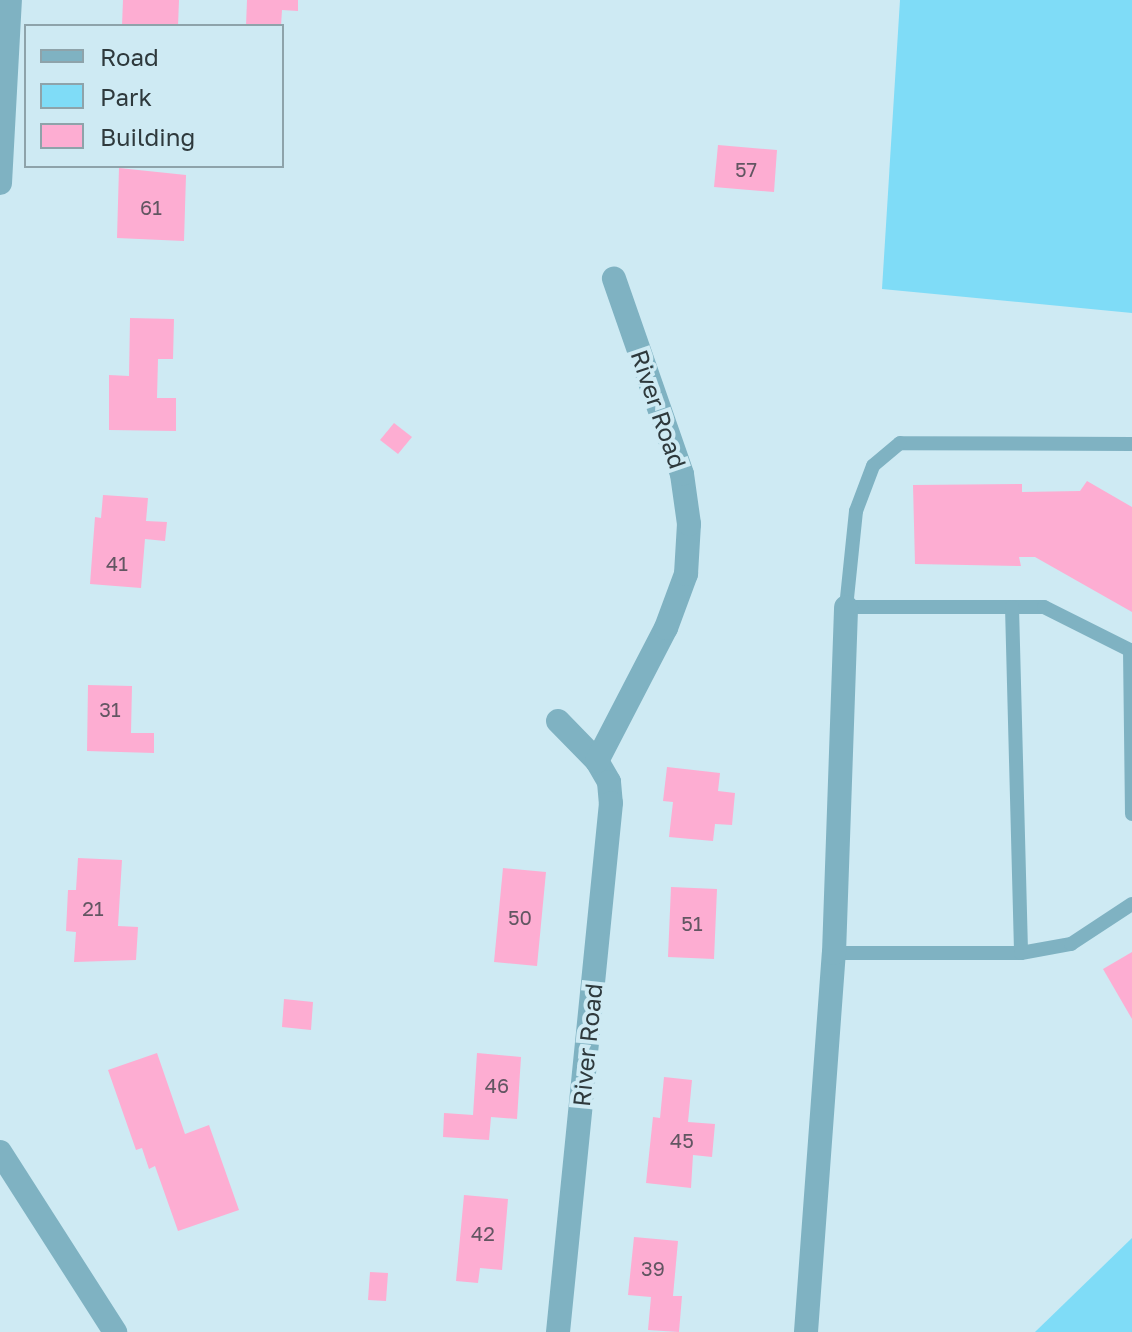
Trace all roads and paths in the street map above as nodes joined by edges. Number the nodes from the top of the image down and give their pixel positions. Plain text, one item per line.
1 (10, 0) edge
2 (0, 183) edge
3 (614, 279) dead end
4 (1132, 444) edge
5 (846, 607) junction
6 (1012, 607) junction
7 (1131, 650) edge
8 (558, 721) dead end
9 (597, 761) junction
10 (1132, 814) edge
11 (1132, 904) edge
12 (834, 953) junction
13 (1021, 953) junction
14 (0, 1152) edge
15 (115, 1332) edge
16 (558, 1332) edge
17 (806, 1332) edge

1 - 2 street
3 - 9 street, River Road
4 - 5 lane
5 - 6 lane
5 - 12 street
6 - 7 lane
6 - 13 lane
7 - 10 lane
8 - 9 street, River Road
9 - 16 street, River Road
11 - 13 lane
12 - 13 lane
12 - 17 street
14 - 15 street

